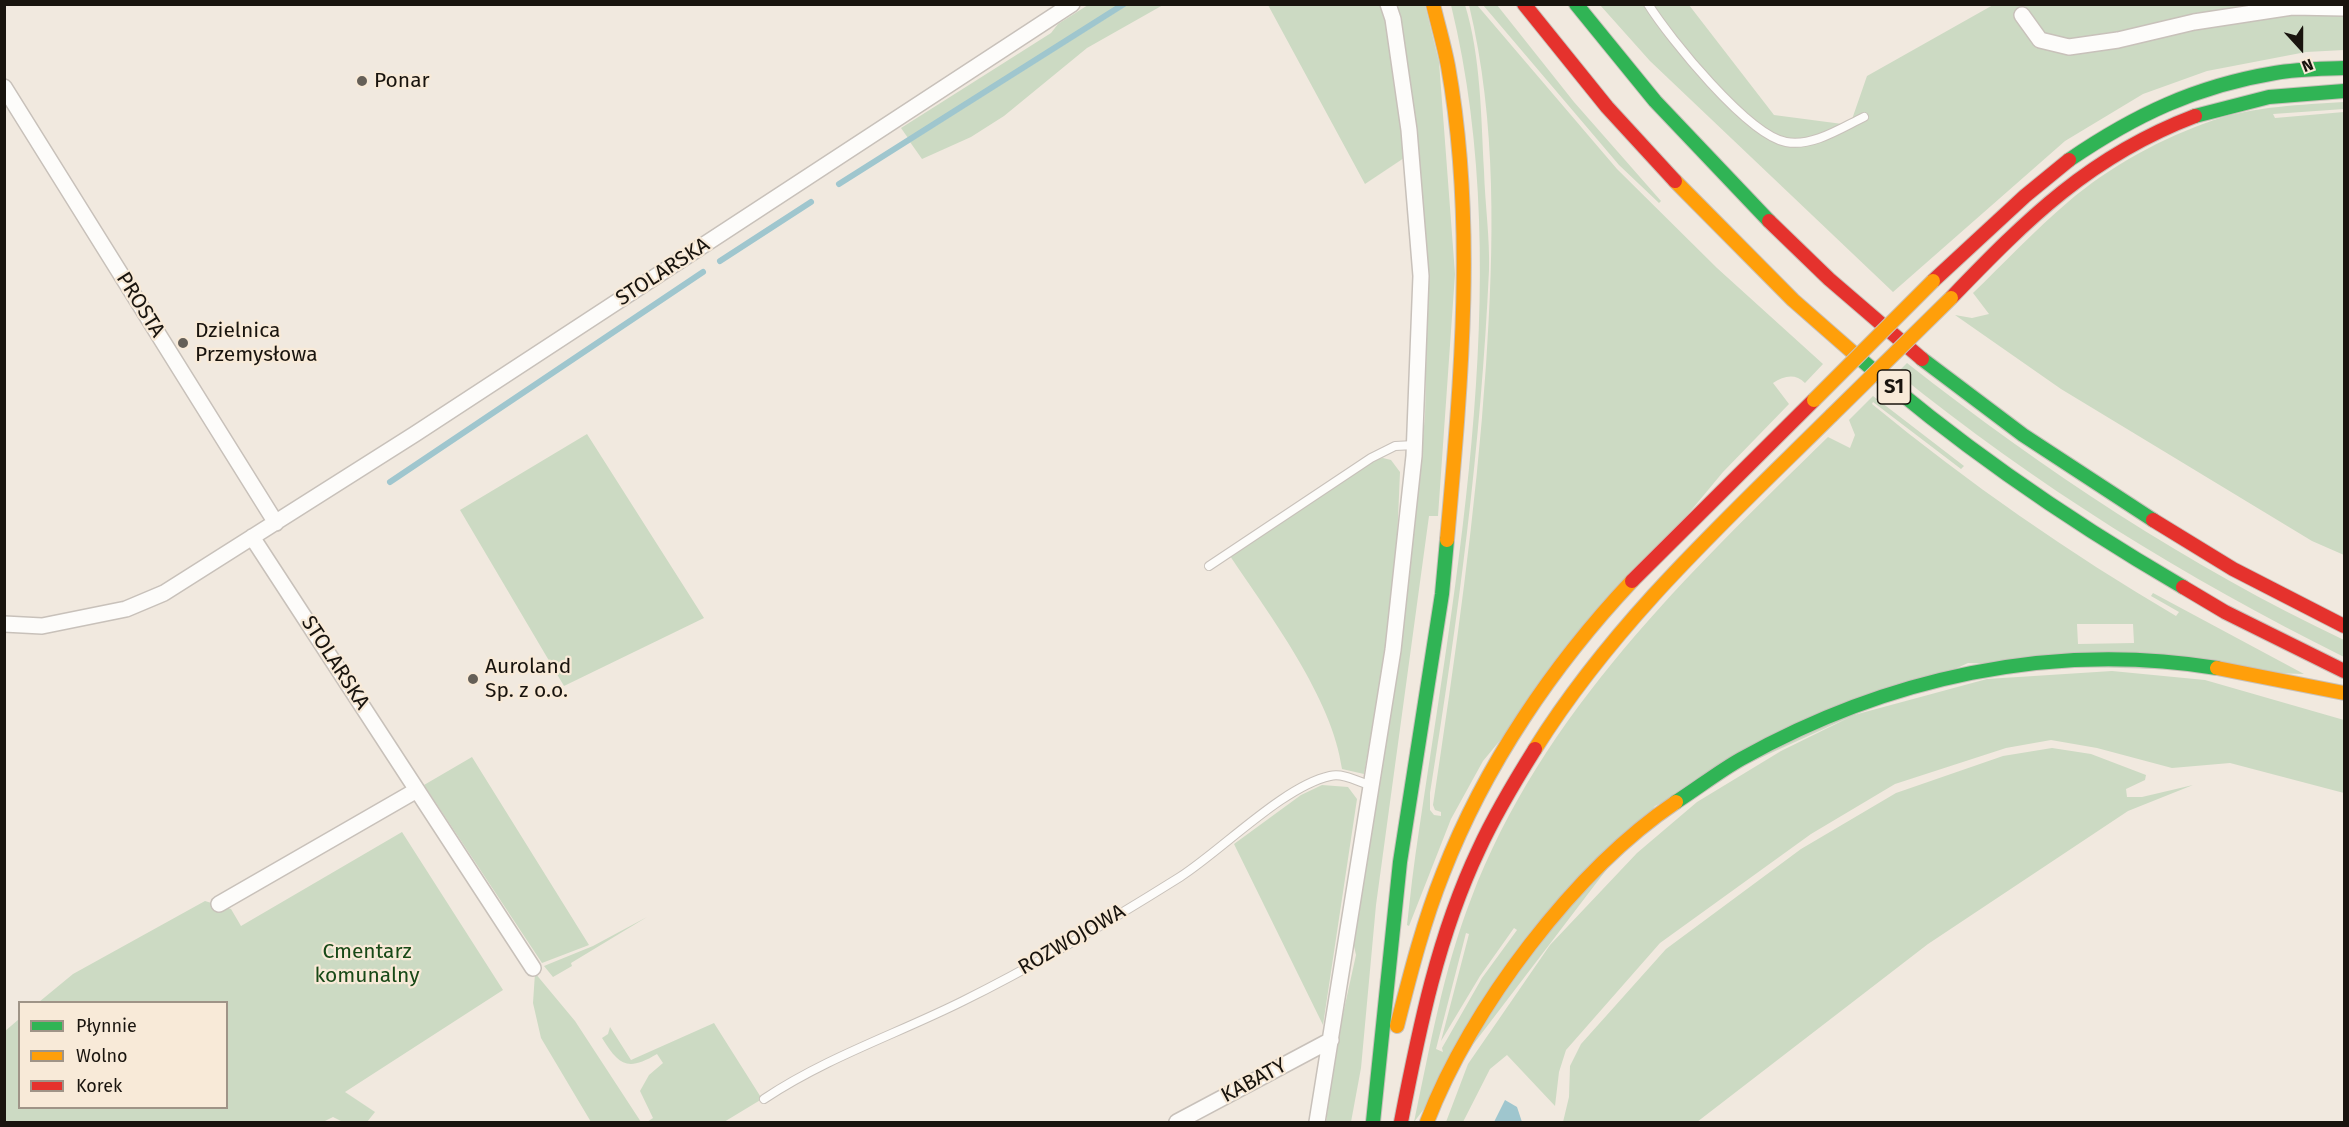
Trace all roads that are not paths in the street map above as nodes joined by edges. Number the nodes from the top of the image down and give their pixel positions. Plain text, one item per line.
1 (1072, 4) edge
2 (1388, 4) edge
3 (1433, 4) edge
4 (1524, 4) edge
5 (1576, 4) edge
6 (1648, 4) edge
7 (2344, 8) edge
8 (2022, 15) dead end
9 (2344, 68) edge
10 (4, 87) edge
11 (2344, 91) edge
12 (1864, 117) dead end
13 (1415, 445) junction
14 (276, 523) junction
15 (252, 537) junction
16 (1209, 566) dead end
17 (4, 624) edge
18 (2344, 626) edge
19 (2344, 671) edge
20 (2344, 693) edge
21 (1369, 785) junction
22 (417, 790) junction
23 (219, 904) dead end
24 (533, 968) dead end
25 (1331, 1040) junction
26 (764, 1099) dead end
27 (1374, 1117) edge
28 (1177, 1122) edge
29 (1317, 1122) edge
30 (1401, 1122) edge
31 (1427, 1122) edge

1 - 14 street, STOLARSKA
2 - 13 street
3 - 27 highway
4 - 19 highway, S1
5 - 18 highway, S1
6 - 12 lane
7 - 8 street
9 - 27 highway, bridge
10 - 14 street, PROSTA
11 - 30 highway, bridge
13 - 16 lane
13 - 21 street
14 - 15 street, STOLARSKA
15 - 17 street, STOLARSKA
15 - 22 street, STOLARSKA
20 - 31 highway
21 - 25 street
21 - 26 lane, ROZWOJOWA
22 - 23 street
22 - 24 street, STOLARSKA
25 - 28 street, KABATY
25 - 29 street

